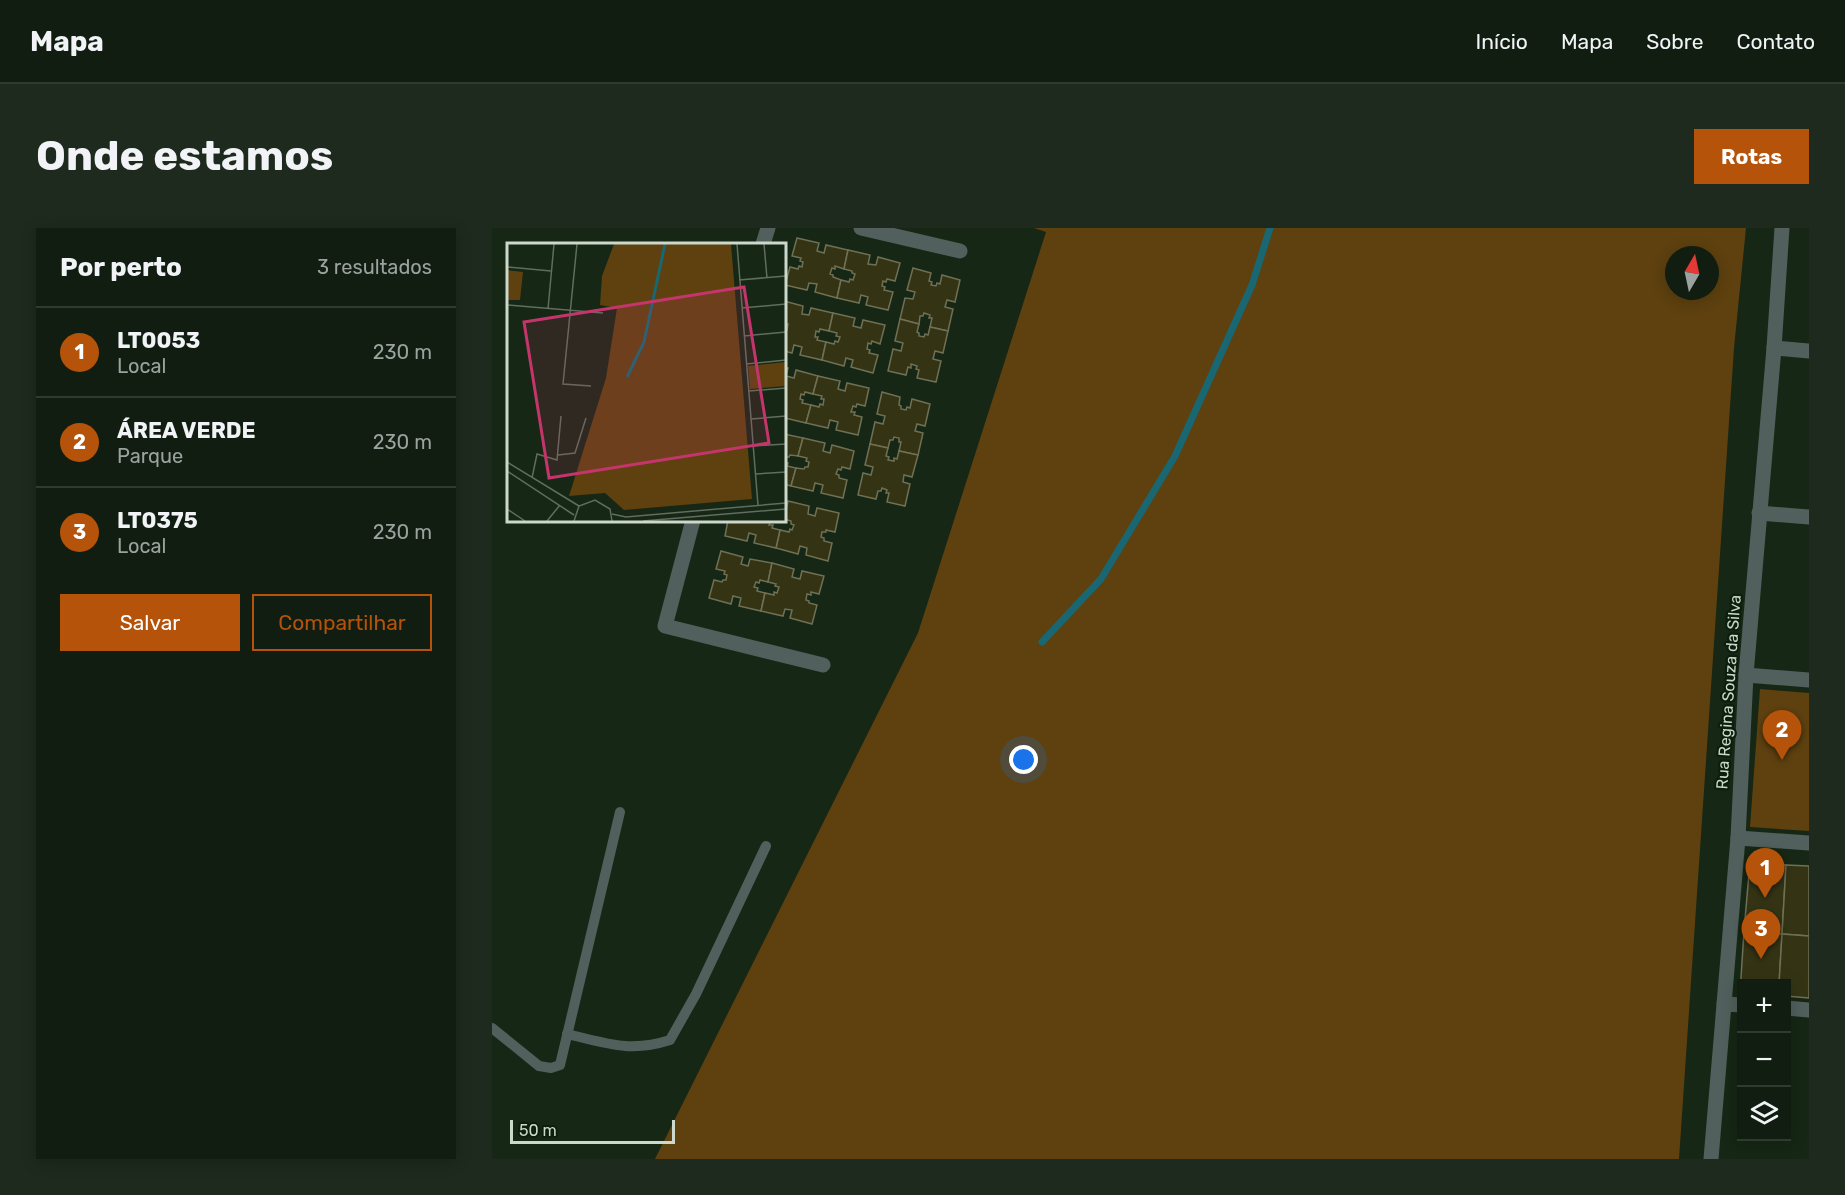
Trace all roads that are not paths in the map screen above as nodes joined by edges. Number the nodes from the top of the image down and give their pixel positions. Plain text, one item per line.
1 (768, 228) edge
2 (861, 228) edge
3 (1782, 228) edge
4 (763, 243) edge
5 (960, 251) dead end
6 (1774, 348) junction
7 (1809, 351) edge
8 (1759, 513) junction
9 (1809, 517) edge
10 (692, 522) edge
11 (823, 665) dead end
12 (1746, 675) junction
13 (1809, 680) edge
14 (620, 812) dead end
15 (1738, 838) junction
16 (1809, 843) edge
17 (766, 846) dead end
18 (1724, 1004) junction
19 (1737, 1005) edge
20 (1791, 1008) edge
21 (1809, 1010) edge
22 (492, 1028) edge
23 (567, 1034) junction
24 (1711, 1159) edge

1 - 4 street
2 - 5 street
3 - 6 street, Rua Regina Souza da Silva
6 - 7 street
6 - 8 street, Rua Regina Souza da Silva
8 - 9 street
8 - 12 street, Rua Regina Souza da Silva
10 - 11 street
12 - 13 street
12 - 15 street, Rua Regina Souza da Silva
14 - 23 lane
15 - 16 street
15 - 18 street, Rua Regina Souza da Silva
17 - 23 lane
18 - 19 street
18 - 24 street, Rua Regina Souza da Silva
20 - 21 street
22 - 23 lane

